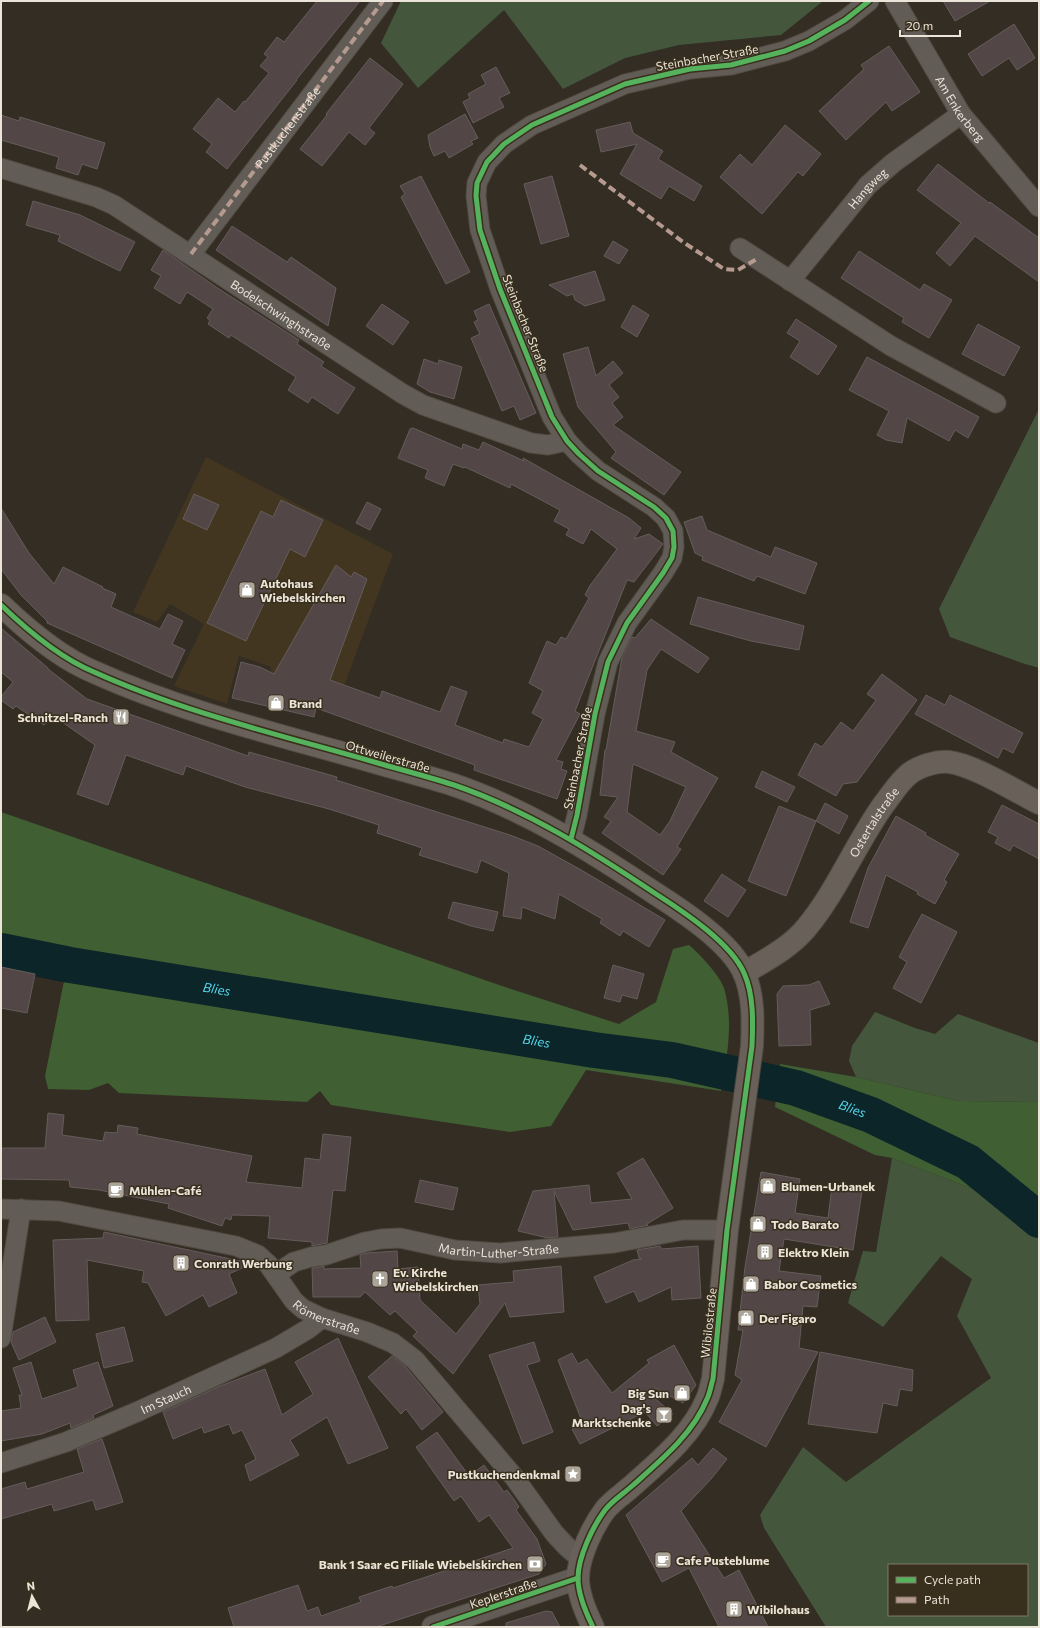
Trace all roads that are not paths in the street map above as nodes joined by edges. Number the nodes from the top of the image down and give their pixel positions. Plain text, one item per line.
1 (383, 1) edge
2 (869, 1) edge
3 (895, 1) edge
4 (961, 114) junction
5 (1, 168) edge
6 (1039, 207) edge
7 (740, 248) dead end
8 (191, 254) junction
9 (790, 281) junction
10 (996, 403) dead end
11 (567, 441) junction
12 (1, 605) edge
13 (1039, 803) edge
14 (571, 839) junction
15 (744, 973) junction
16 (1, 1209) edge
17 (21, 1209) junction
18 (727, 1230) junction
19 (276, 1274) junction
20 (322, 1318) junction
21 (1, 1338) edge
22 (1, 1462) edge
23 (580, 1568) junction
24 (433, 1627) edge
25 (593, 1627) edge

1 - 8 street, Pustkuchenstraße
2 - 11 street, Steinbacher Straße
3 - 4 street, Am Enkerberg
4 - 6 street, Am Enkerberg
4 - 9 street, Hangweg
5 - 8 street, Bodelschwinghstraße
7 - 9 street
8 - 11 street, Bodelschwinghstraße
9 - 10 street
11 - 14 street, Steinbacher Straße
12 - 14 main road, Ottweilerstraße
13 - 15 main road, Ostertalstraße
14 - 15 main road, Ottweilerstraße
15 - 18 main road, Wibilostraße
16 - 17 street, Römerstraße
17 - 19 street, Römerstraße
17 - 21 street
18 - 19 street, Martin-Luther-Straße
18 - 23 main road, Wibilostraße
19 - 20 street, Römerstraße
20 - 22 street, Im Stauch
20 - 23 street, Römerstraße
23 - 24 street, Keplerstraße
23 - 25 main road

